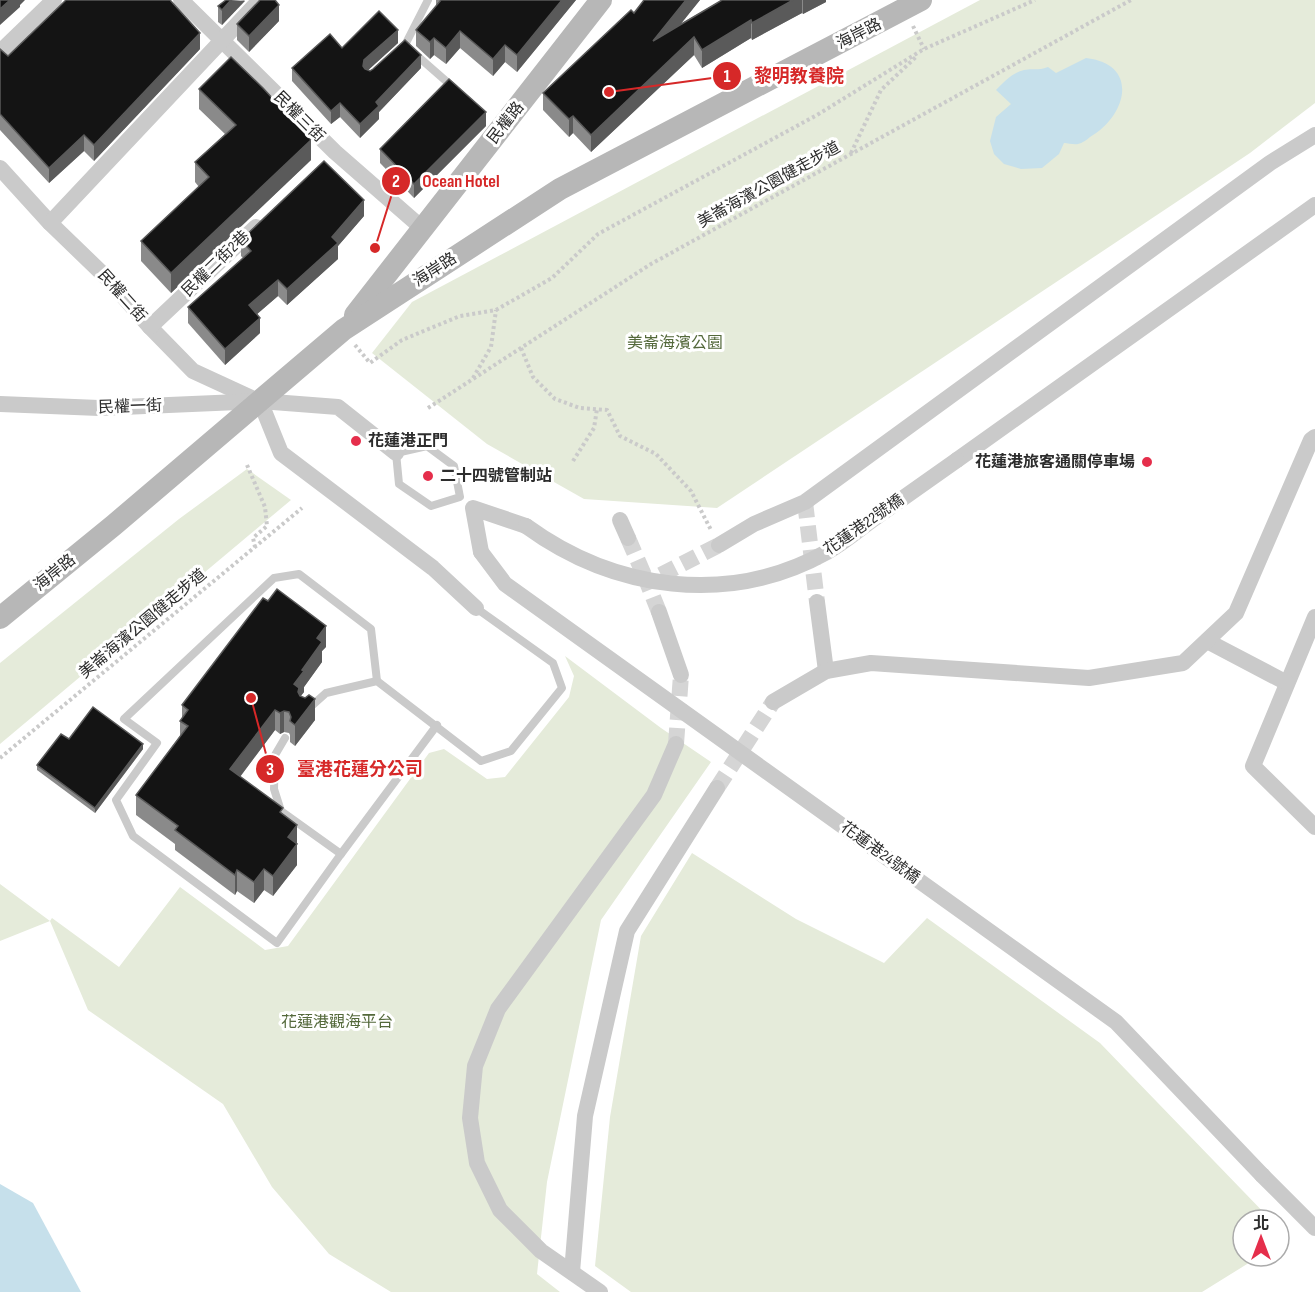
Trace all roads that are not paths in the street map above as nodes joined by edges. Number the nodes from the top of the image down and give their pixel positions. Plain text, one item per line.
1 (54, 0) edge
2 (181, 0) edge
3 (260, 0) edge
4 (428, 0) edge
5 (601, 0) edge
6 (913, 5) edge
7 (221, 40) junction
8 (405, 45) junction
9 (0, 52) edge
10 (390, 58) edge
11 (460, 93) edge
12 (1315, 135) edge
13 (0, 168) edge
14 (1315, 205) edge
15 (267, 215) edge
16 (50, 223) junction
17 (422, 228) junction
18 (150, 327) junction
19 (343, 330) junction
20 (260, 401) junction
21 (0, 404) edge
22 (1315, 437) edge
23 (396, 453) junction
24 (460, 497) junction
25 (473, 508) junction
26 (620, 520) dead end
27 (628, 538) tunnel mouth
28 (719, 545) tunnel mouth
29 (818, 602) tunnel mouth
30 (476, 608) joint
31 (659, 612) tunnel mouth
32 (1315, 617) edge
33 (0, 618) edge
34 (1207, 640) junction
35 (826, 671) junction
36 (681, 675) tunnel mouth
37 (377, 681) junction
38 (1287, 683) junction
39 (773, 702) tunnel mouth
40 (304, 712) edge
41 (437, 725) junction
42 (285, 738) dead end
43 (676, 744) tunnel mouth
44 (717, 788) tunnel mouth
45 (1315, 827) edge
46 (341, 854) junction
47 (1315, 1228) edge
48 (572, 1272) junction
49 (600, 1292) edge

1 - 9 street
2 - 7 street, 民權三街
3 - 7 street
4 - 8 lane
5 - 17 main road, 民權路
6 - 19 main road, 海岸路
7 - 16 street
7 - 17 street, 民權三街
8 - 10 lane
8 - 11 lane
12 - 28 street
13 - 16 street, 民權二街
14 - 25 street, 花蓮港22號橋, bridge
15 - 18 street, 民權二街2巷
16 - 18 street, 民權二街
17 - 19 main road, 民權路
18 - 20 street, 民權二街
19 - 20 main road, 海岸路
20 - 21 street, 民權一街
20 - 23 street
20 - 30 street
20 - 33 main road, 海岸路
22 - 34 street
23 - 24 lane
23 - 24 lane
24 - 25 street
25 - 47 street, 花蓮港24號橋, bridge
26 - 27 street
29 - 35 street
30 - 41 lane
31 - 36 street
32 - 38 street
34 - 35 street
34 - 38 street
35 - 39 street
37 - 40 lane
37 - 41 lane
37 - 46 lane
38 - 45 street
41 - 46 lane
42 - 46 lane
43 - 48 street
44 - 48 street
48 - 49 street

